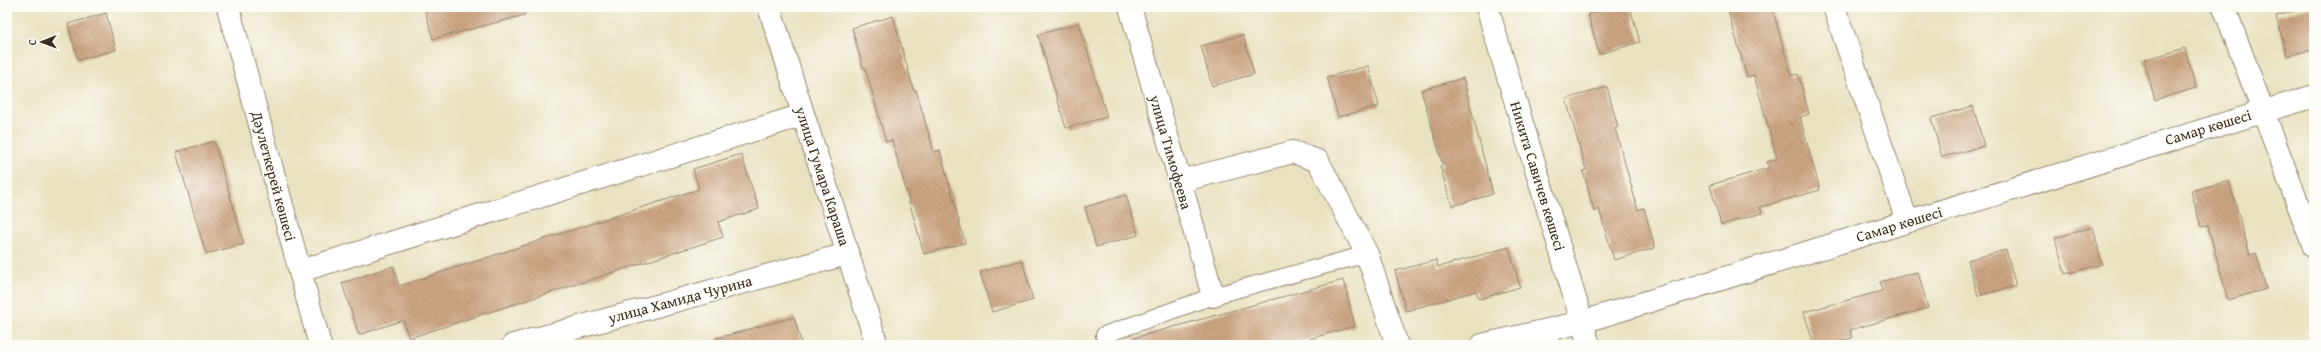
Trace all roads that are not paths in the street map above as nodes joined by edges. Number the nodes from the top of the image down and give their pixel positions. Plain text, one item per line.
1 (228, 7) edge
2 (769, 7) edge
3 (1130, 7) edge
4 (1487, 7) edge
5 (1834, 7) edge
6 (2224, 7) edge
7 (2314, 96) edge
8 (2264, 110) junction
9 (803, 115) junction
10 (1180, 181) junction
11 (1907, 221) junction
12 (2314, 248) edge
13 (848, 254) junction
14 (1367, 254) junction
15 (300, 271) junction
16 (1213, 296) junction
17 (1582, 322) junction
18 (320, 345) edge
19 (513, 345) edge
20 (877, 345) edge
21 (1107, 345) edge
22 (1397, 345) edge
23 (1482, 345) edge
24 (1589, 345) edge

1 - 15 street, Дәулеткерей көшесі
2 - 9 street, улица Гумара Караша
3 - 10 street, улица Тимофеева
4 - 17 street, Никита Савичев көшесі
5 - 11 street
6 - 8 street
7 - 8 street, Самар көшесі
8 - 11 street, Самар көшесі
8 - 12 street
9 - 13 street, улица Гумара Караша
9 - 15 street
10 - 14 street
10 - 16 street, улица Тимофеева
11 - 17 street, Самар көшесі
13 - 19 street, улица Хамида Чурина
13 - 20 street, улица Гумара Караша
14 - 16 lane
14 - 22 street
15 - 18 street, Дәулеткерей көшесі
16 - 21 lane
17 - 23 street, Самар көшесі
17 - 24 street, Никита Савичев көшесі

